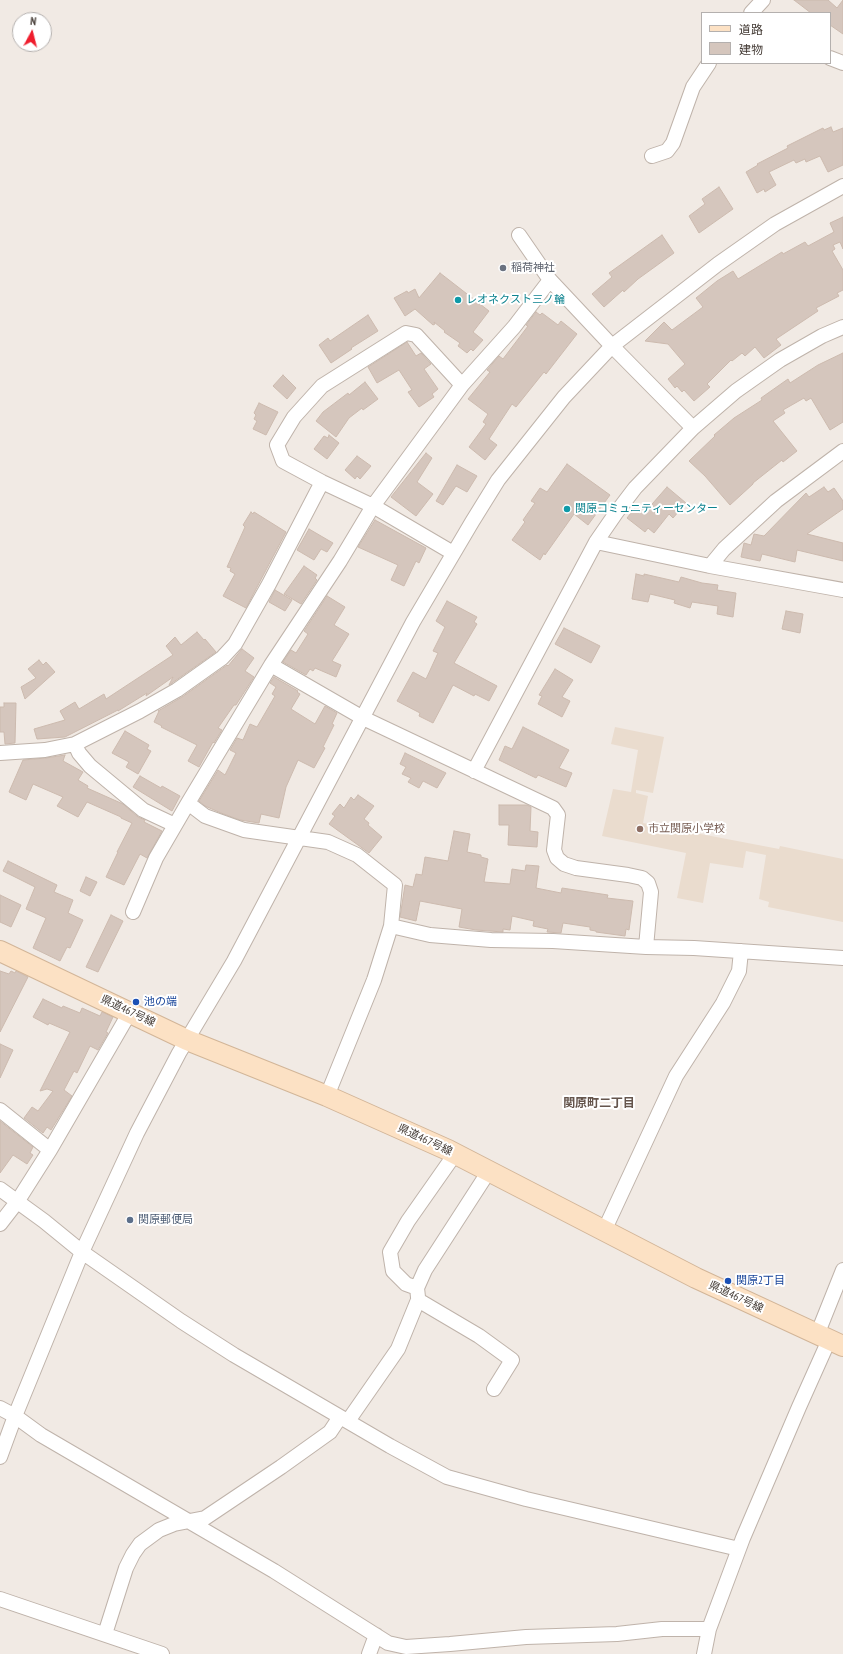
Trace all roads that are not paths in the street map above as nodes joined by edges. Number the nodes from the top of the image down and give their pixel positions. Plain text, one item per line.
1 (831, 58) edge
2 (843, 63) edge
3 (708, 64) edge
4 (652, 156) dead end
5 (843, 186) edge
6 (519, 235) dead end
7 (550, 280) junction
8 (843, 327) edge
9 (612, 346) junction
10 (462, 385) junction
11 (693, 428) junction
12 (843, 451) edge
13 (322, 482) junction
14 (373, 506) junction
15 (596, 542) junction
16 (453, 553) junction
17 (710, 566) junction
18 (843, 590) edge
19 (271, 665) junction
20 (362, 718) junction
21 (75, 744) junction
22 (0, 754) edge
23 (474, 771) junction
24 (188, 803) junction
25 (175, 825) junction
26 (298, 837) junction
27 (133, 912) dead end
28 (391, 926) junction
29 (646, 947) junction
30 (0, 950) edge
31 (741, 951) junction
32 (843, 958) edge
33 (130, 1012) junction
34 (187, 1040) junction
35 (327, 1096) junction
36 (0, 1110) edge
37 (50, 1150) junction
38 (455, 1154) junction
39 (489, 1171) junction
40 (0, 1189) edge
41 (17, 1202) junction
42 (0, 1224) edge
43 (604, 1231) junction
44 (82, 1252) junction
45 (843, 1270) edge
46 (417, 1294) junction
47 (830, 1341) edge
48 (494, 1388) dead end
49 (0, 1408) edge
50 (15, 1416) junction
51 (344, 1419) junction
52 (0, 1458) edge
53 (187, 1521) junction
54 (740, 1550) junction
55 (0, 1599) edge
56 (709, 1629) junction
57 (105, 1634) junction
58 (376, 1635) junction
59 (162, 1654) edge
60 (369, 1654) edge
61 (704, 1654) edge

1 - 2 street
3 - 4 street
5 - 9 street
6 - 7 street
7 - 9 street
7 - 10 street
8 - 11 street
9 - 11 street
9 - 16 street
10 - 13 street
10 - 14 street
11 - 15 street
12 - 17 street
13 - 14 street
13 - 21 street
14 - 16 street
14 - 19 street
15 - 17 street
15 - 23 street
16 - 20 street
17 - 18 street
19 - 20 street
19 - 24 street
20 - 23 street
20 - 26 street
21 - 22 street
21 - 25 street
23 - 29 street
24 - 25 street
24 - 26 street
25 - 27 street
26 - 28 street
26 - 34 street
28 - 29 street
28 - 35 street
29 - 31 street
30 - 33 main road, 県道467号線
31 - 32 street
31 - 43 street
33 - 34 main road, 県道467号線
33 - 37 street
34 - 35 main road, 県道467号線
34 - 44 street
35 - 38 main road, 県道467号線
36 - 37 street
37 - 41 street
38 - 39 main road, 県道467号線
38 - 46 street
39 - 43 main road, 県道467号線
39 - 46 street
40 - 41 street
41 - 42 street
41 - 44 street
43 - 47 main road, 県道467号線
44 - 50 street
44 - 51 street
45 - 47 street
46 - 48 street
46 - 51 street
47 - 54 street
49 - 50 street
50 - 52 street
50 - 53 street
51 - 53 street
51 - 54 street
53 - 57 street
53 - 58 street
54 - 56 street
55 - 57 street
56 - 58 street
56 - 61 street
57 - 59 street
58 - 60 street

